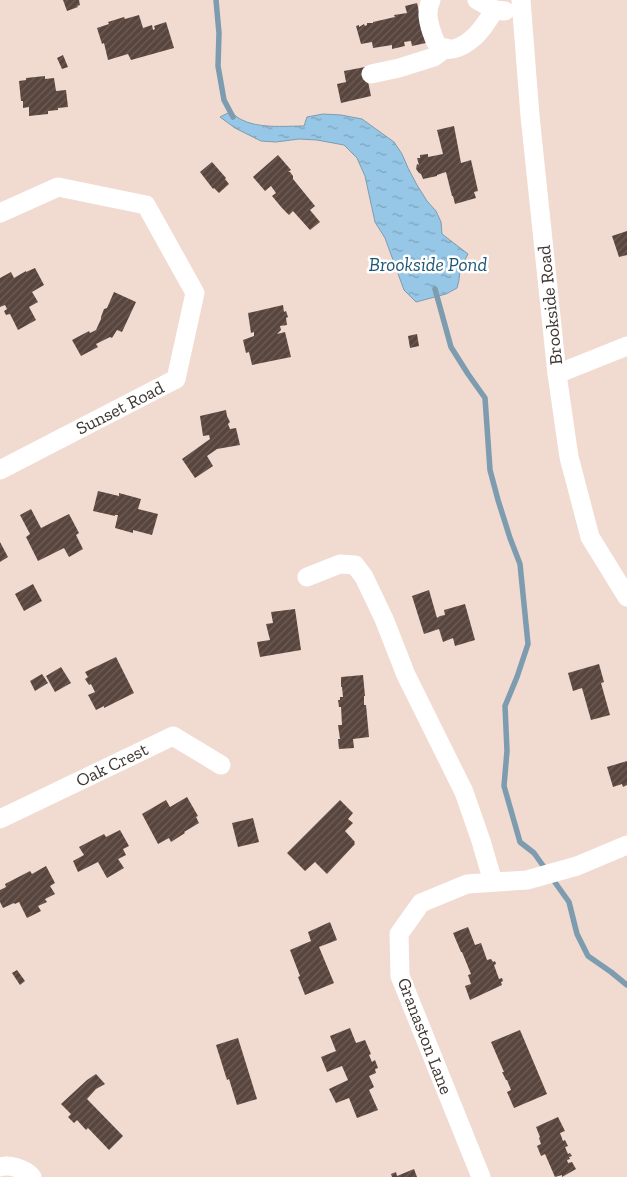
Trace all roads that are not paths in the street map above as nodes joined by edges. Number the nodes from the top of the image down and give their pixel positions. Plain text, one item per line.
1 (431, 0) edge
2 (477, 0) edge
3 (521, 6) edge
4 (495, 10) junction
5 (446, 48) junction
6 (371, 74) dead end
7 (0, 213) edge
8 (627, 346) edge
9 (558, 374) junction
10 (0, 470) edge
11 (307, 577) dead end
12 (627, 597) edge
13 (221, 765) dead end
14 (0, 819) edge
15 (627, 845) edge
16 (493, 882) junction
17 (0, 1167) edge
18 (32, 1177) edge
19 (481, 1177) edge

1 - 5 street
2 - 4 street
3 - 4 street
3 - 9 street, Brookside Road
4 - 5 street
5 - 6 street
7 - 10 street, Sunset Road
8 - 9 street
9 - 12 street, Brookside Road
11 - 16 street
13 - 14 street, Oak Crest
15 - 16 street, Granaston Lane
16 - 19 street, Granaston Lane
17 - 18 street

